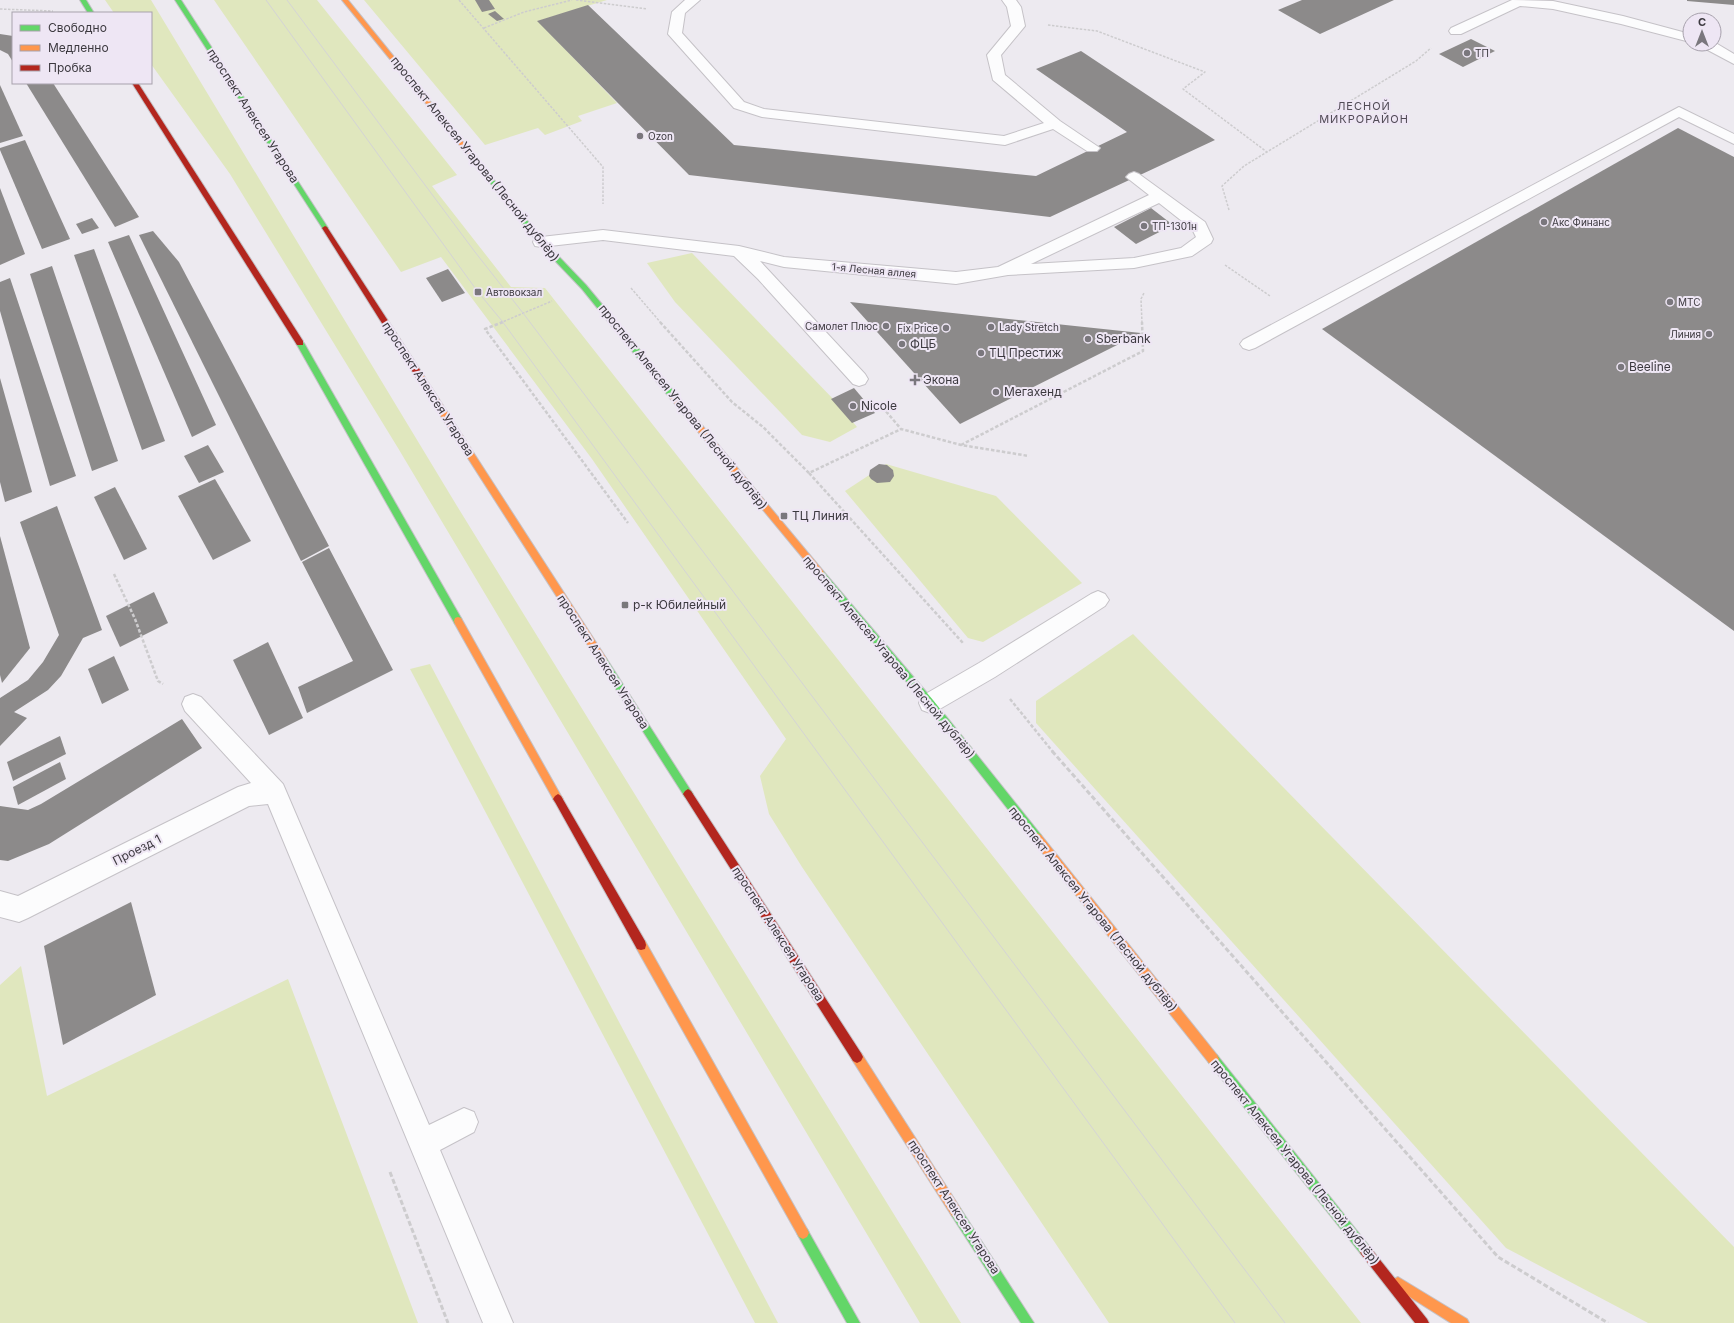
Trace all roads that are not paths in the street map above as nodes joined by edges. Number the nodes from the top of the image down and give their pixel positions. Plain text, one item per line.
1 (178, 0) edge
2 (345, 0) edge
3 (693, 0) edge
4 (1009, 0) edge
5 (1518, 1) edge
6 (84, 2) edge
7 (1552, 2) edge
8 (90, 12) edge
9 (1456, 31) road end
10 (1682, 36) edge
11 (1720, 52) edge
12 (1734, 60) edge
13 (136, 84) edge
14 (1055, 124) junction
15 (1734, 140) edge
16 (1092, 148) dead end
17 (1134, 177) dead end
18 (1160, 196) junction
19 (540, 242) junction
20 (739, 251) junction
21 (1001, 272) junction
22 (1249, 344) dead end
23 (859, 379) dead end
24 (1098, 600) dead end
25 (930, 703) junction
26 (193, 704) dead end
27 (275, 792) junction
28 (6, 910) edge
29 (464, 1122) dead end
30 (422, 1144) junction
31 (1385, 1275) junction
32 (498, 1323) edge
33 (854, 1323) edge
34 (1028, 1323) edge
35 (1423, 1323) edge
36 (1463, 1323) edge

1 - 34 main road, проспект Алексея Угарова
2 - 19 main road, проспект Алексея Угарова (Лесной дублёр)
3 - 14 lane
4 - 14 lane
5 - 7 lane
5 - 9 lane
6 - 8 main road
7 - 10 lane
11 - 12 lane
13 - 33 main road
14 - 16 lane
15 - 22 lane
17 - 18 lane
18 - 21 lane, 1-я Лесная аллея
18 - 21 lane
19 - 20 lane, 1-я Лесная аллея
19 - 25 main road, проспект Алексея Угарова (Лесной дублёр)
20 - 21 lane, 1-я Лесная аллея
20 - 23 lane
24 - 25 lane
25 - 31 main road, проспект Алексея Угарова (Лесной дублёр)
26 - 27 lane
27 - 28 lane, Проезд 1
27 - 30 lane
29 - 30 lane
30 - 32 lane
31 - 35 main road, проспект Алексея Угарова (Лесной дублёр)
31 - 36 main road

